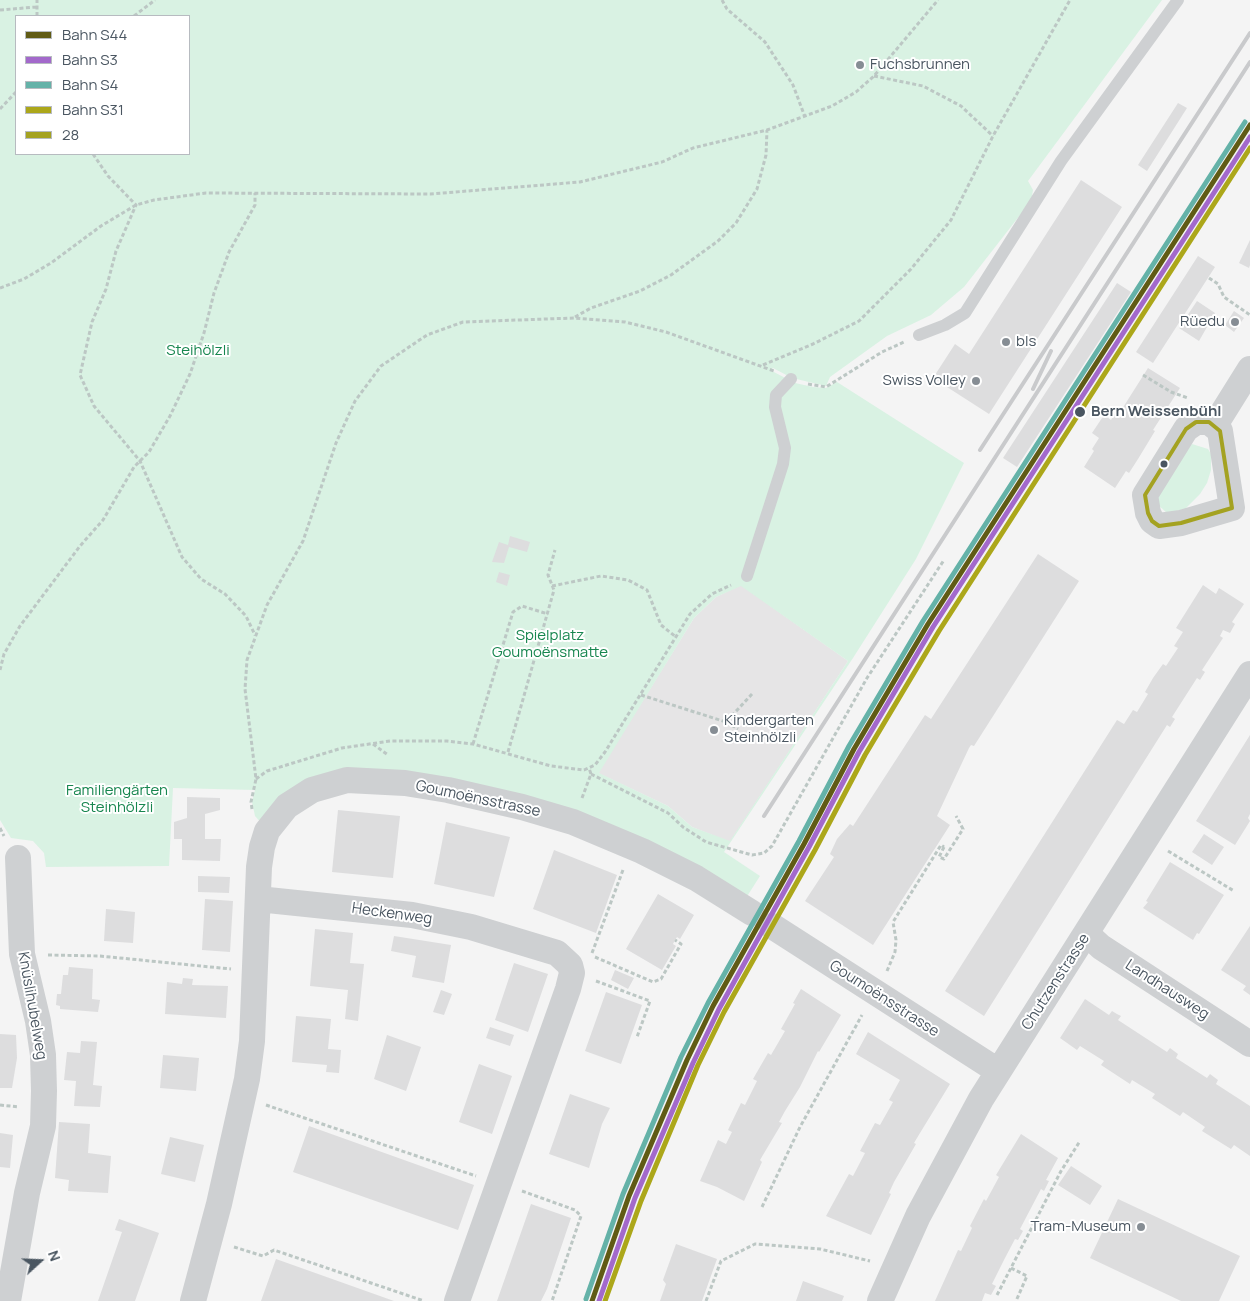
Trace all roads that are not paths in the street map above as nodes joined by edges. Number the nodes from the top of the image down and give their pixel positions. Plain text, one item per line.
1 (1178, 0) edge
2 (919, 335) road end
3 (1250, 369) edge
4 (791, 379) road end
5 (1215, 424) junction
6 (1241, 514) edge
7 (747, 576) road end
8 (1250, 674) edge
9 (18, 858) dead end
10 (258, 898) junction
11 (1087, 934) junction
12 (1250, 1044) edge
13 (998, 1071) junction
14 (8, 1301) edge
15 (193, 1301) edge
16 (457, 1301) edge
17 (880, 1301) edge

1 - 2 lane
3 - 5 street
4 - 7 lane
5 - 6 street
5 - 6 street
8 - 11 street, Chutzenstrasse
9 - 14 street, Knüslihubelweg
10 - 13 street, Goumoënsstrasse
10 - 15 street
10 - 16 street, Heckenweg
11 - 12 street, Landhausweg
11 - 13 street, Chutzenstrasse
13 - 17 street, Chutzenstrasse

